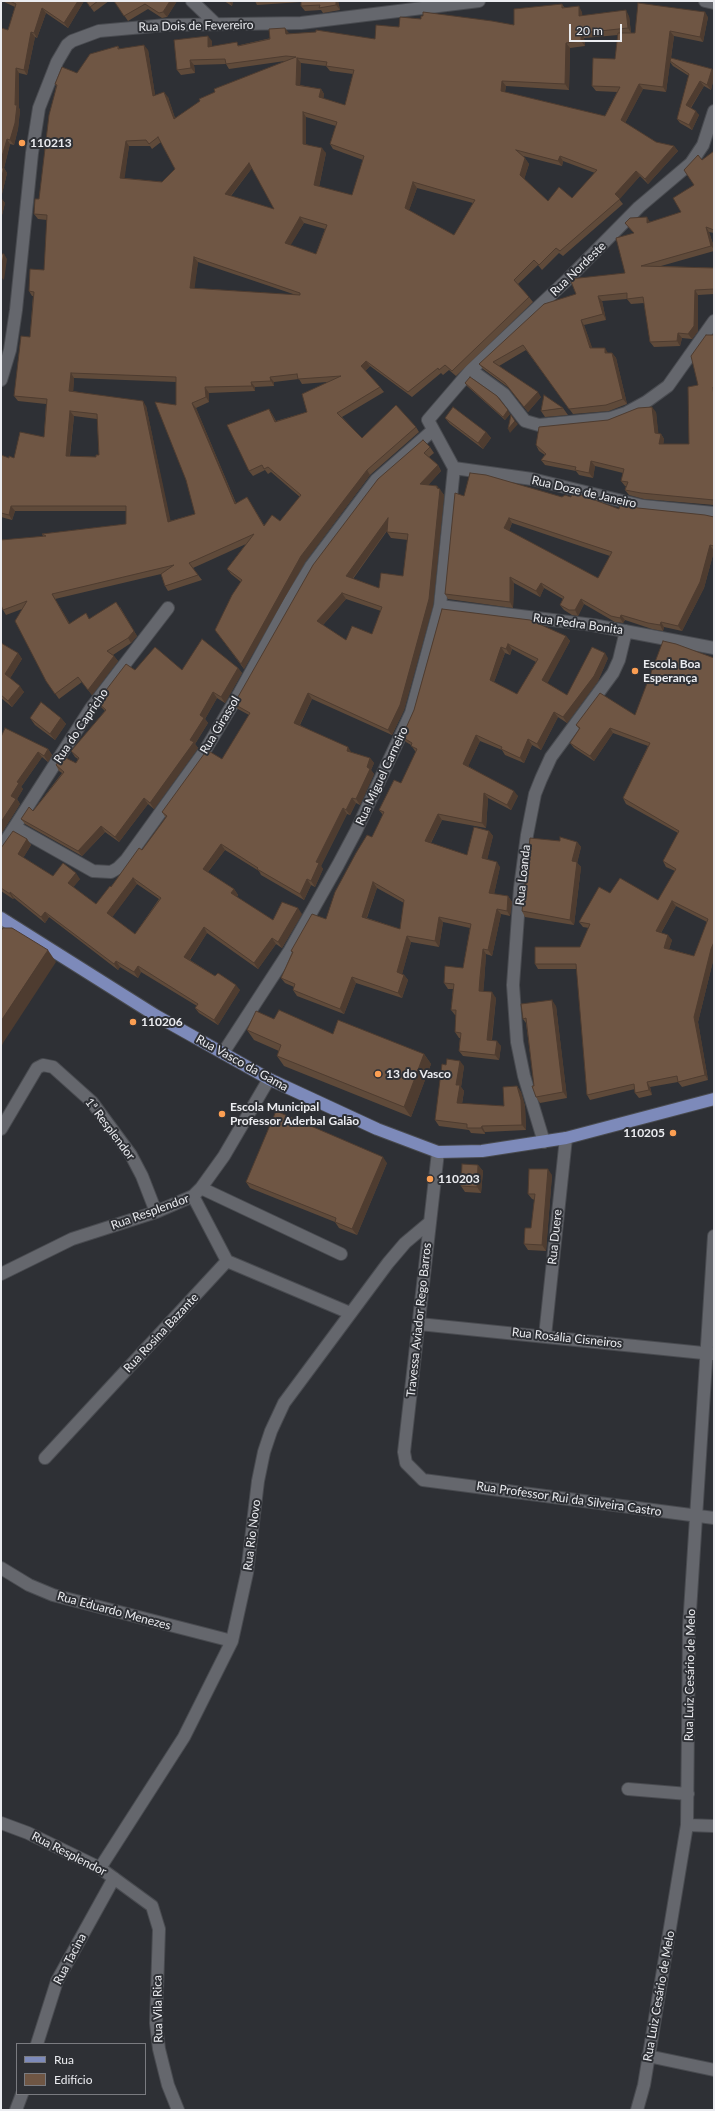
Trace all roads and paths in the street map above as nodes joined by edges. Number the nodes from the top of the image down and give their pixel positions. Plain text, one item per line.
1 (192, 1) edge
2 (479, 1) edge
3 (705, 1) edge
4 (714, 3) edge
5 (216, 24) junction
6 (714, 111) edge
7 (714, 321) edge
8 (6, 349) edge
9 (471, 370) junction
10 (1, 380) edge
11 (430, 425) junction
12 (454, 468) junction
13 (714, 513) edge
14 (440, 606) junction
15 (168, 608) dead end
16 (626, 631) junction
17 (714, 648) edge
18 (15, 827) junction
19 (1, 848) edge
20 (3, 923) edge
21 (222, 1052) junction
22 (269, 1079) junction
23 (714, 1099) edge
24 (1, 1129) edge
25 (566, 1138) junction
26 (544, 1142) junction
27 (438, 1152) junction
28 (197, 1192) junction
29 (156, 1212) junction
30 (430, 1222) junction
31 (714, 1236) edge
32 (341, 1254) dead end
33 (228, 1261) junction
34 (1, 1274) edge
35 (350, 1313) junction
36 (419, 1324) junction
37 (545, 1336) junction
38 (710, 1354) edge
39 (45, 1458) dead end
40 (423, 1480) joint
41 (697, 1516) junction
42 (714, 1518) edge
43 (1, 1568) edge
44 (232, 1641) junction
45 (628, 1789) dead end
46 (688, 1794) junction
47 (1, 1823) edge
48 (687, 1825) junction
49 (714, 1826) edge
50 (100, 1868) junction
51 (114, 1878) junction
52 (152, 1906) joint
53 (37, 2043) edge
54 (648, 2056) junction
55 (714, 2070) edge
56 (22, 2095) edge
57 (16, 2110) edge
58 (178, 2110) edge
59 (636, 2110) edge

1 - 5 street
2 - 5 street, Rua Dois de Fevereiro
3 - 4 street
5 - 8 street, Rua Dois de Fevereiro
6 - 9 street, Rua Nordeste
7 - 9 street
8 - 10 street, Rua Dois de Fevereiro
9 - 11 street, Rua Nordeste
11 - 12 street
11 - 18 street, Rua Girassol
12 - 13 street, Rua Doze de Janeiro
12 - 14 street, Rua Miguel Carneiro
14 - 16 street, Rua Pedra Bonita
14 - 21 street, Rua Miguel Carneiro
15 - 18 street, Rua do Capricho
16 - 17 street, Rua Pedra Bonita
16 - 26 street, Rua Loanda
18 - 19 street, Rua do Capricho
20 - 21 main road, Rua Vasco da Gama
21 - 22 main road, Rua Vasco da Gama
22 - 27 main road, Rua Vasco da Gama
22 - 28 street, Rua Resplendor
23 - 25 main road, Rua Vasco da Gama
24 - 29 street, 1ª Resplendor
25 - 26 main road, Rua Vasco da Gama
25 - 37 street, Rua Duere
26 - 27 main road, Rua Vasco da Gama
27 - 30 street, Travessa Aviador Rego Barros
28 - 29 street, Rua Resplendor
28 - 32 street
28 - 33 street
29 - 34 street, Rua Resplendor
30 - 35 street, Rua Rio Novo
30 - 36 street, Travessa Aviador Rego Barros
31 - 38 street, Rua Luiz Cesário de Melo
33 - 35 street
33 - 39 street, Rua Rosina Bazante
35 - 44 street, Rua Rio Novo
36 - 37 street, Rua Rosália Cisneiros
36 - 40 street, Travessa Aviador Rego Barros
37 - 38 street, Rua Rosália Cisneiros
38 - 41 street, Rua Luiz Cesário de Melo
40 - 41 street, Rua Professor Rui da Silveira Castro
41 - 42 street, Rua Professor Rui da Silveira Castro
41 - 46 street, Rua Luiz Cesário de Melo
43 - 44 street, Rua Eduardo Menezes
44 - 50 street, Rua Rio Novo
45 - 46 street
46 - 48 street, Rua Luiz Cesário de Melo
47 - 50 street, Rua Resplendor
48 - 49 street
48 - 54 street, Rua Luiz Cesário de Melo
50 - 51 street, Rua Resplendor
51 - 52 street, Rua Resplendor
51 - 53 street, Rua Tacina
52 - 58 street, Rua Vila Rica
54 - 55 street
54 - 59 street, Rua Luiz Cesário de Melo
56 - 57 street

